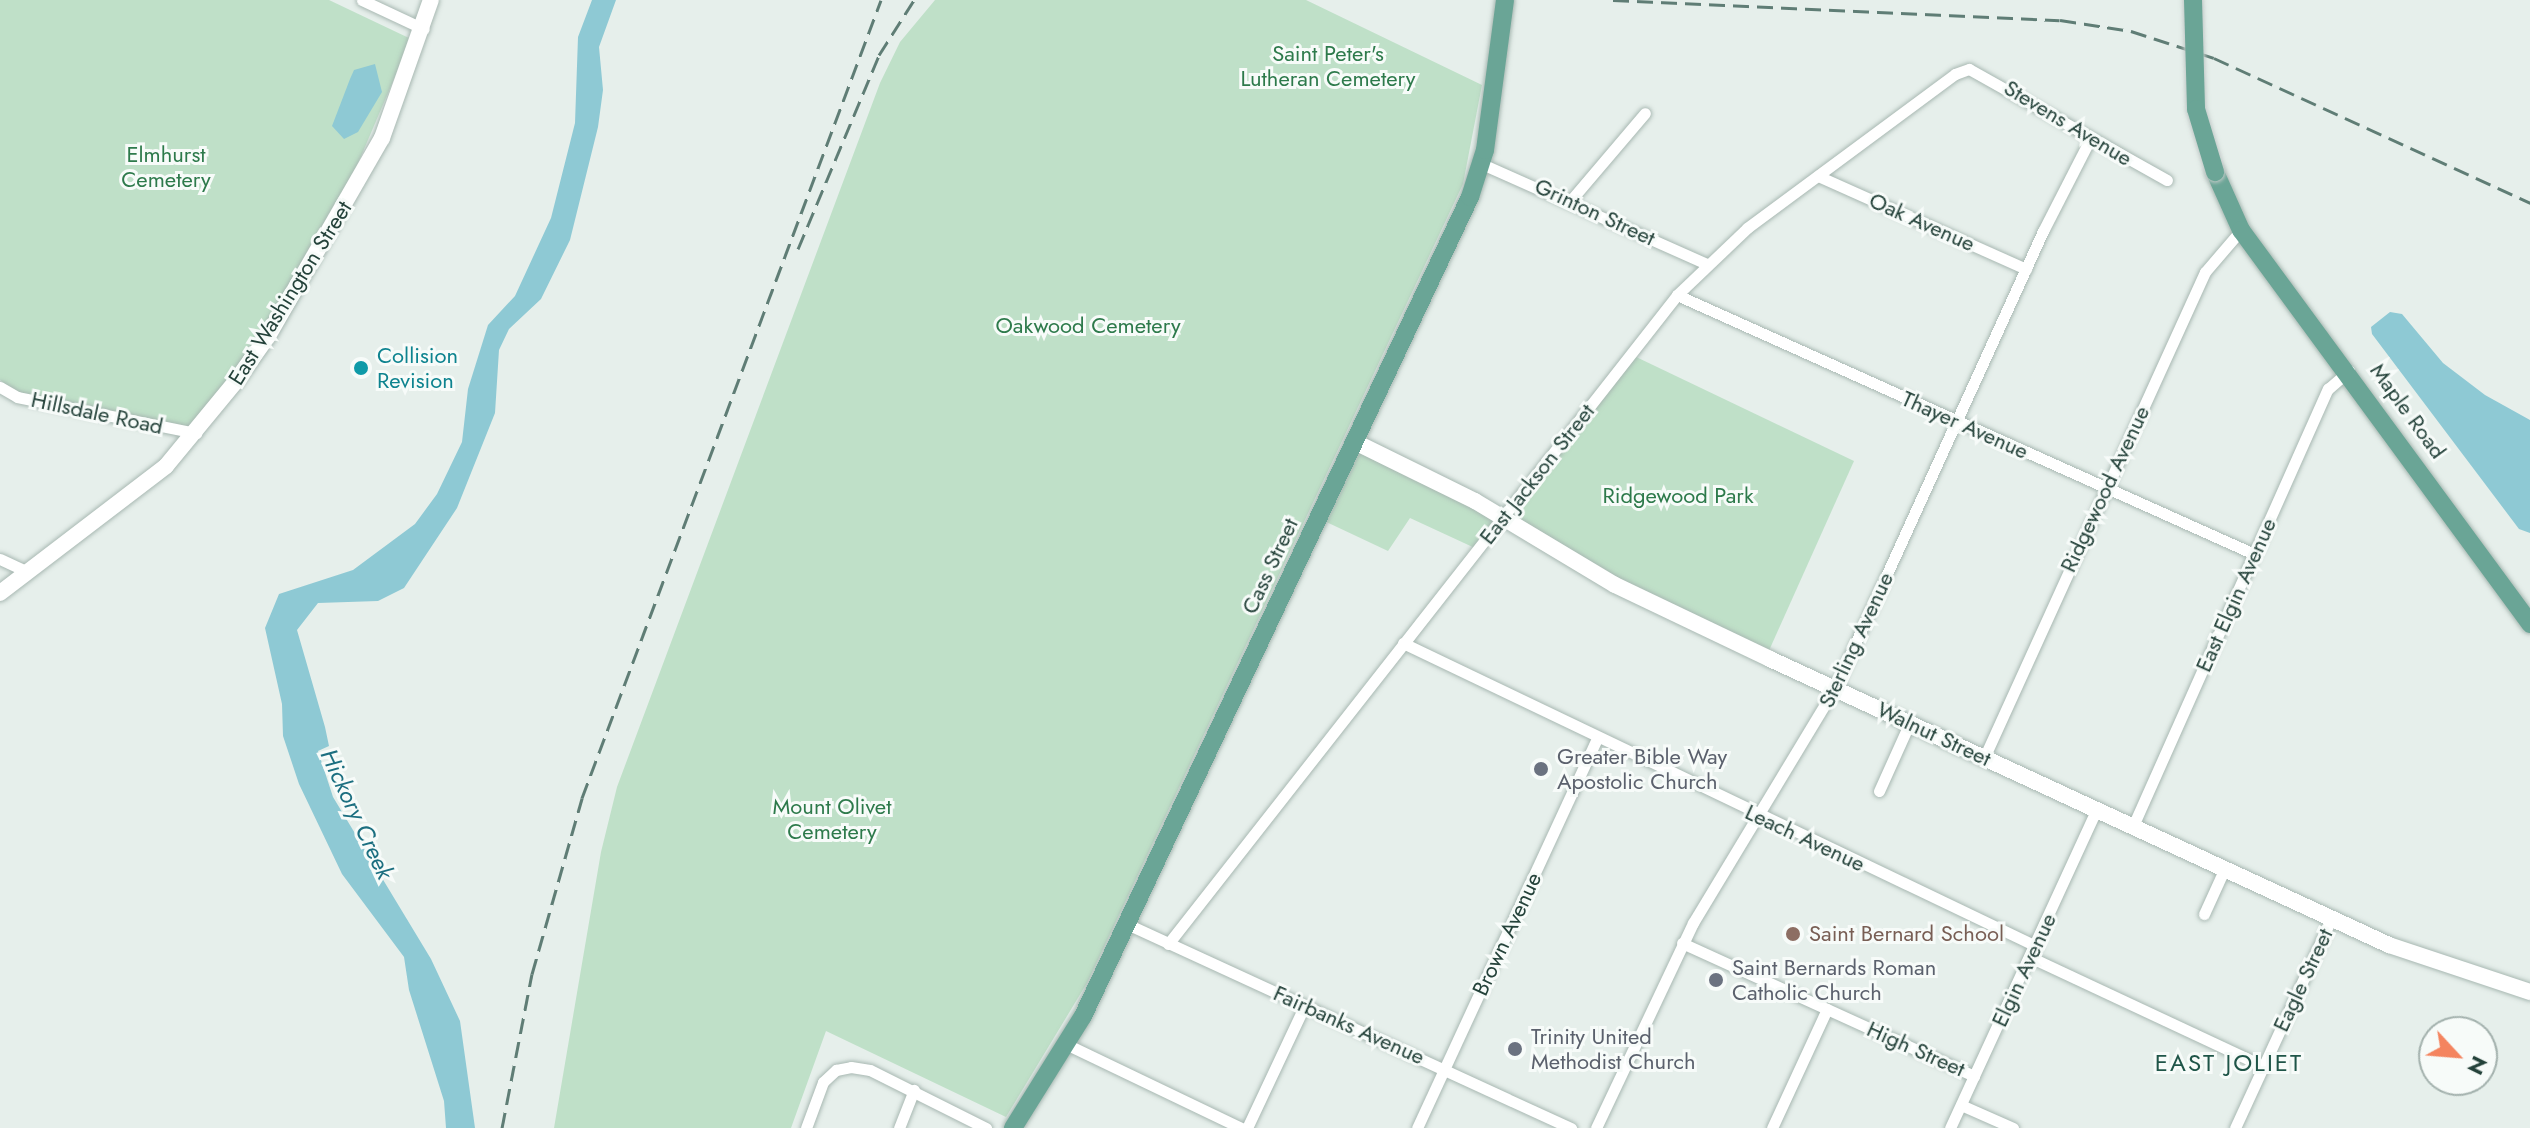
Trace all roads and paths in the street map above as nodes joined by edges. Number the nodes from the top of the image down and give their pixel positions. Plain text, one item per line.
1 (362, 0) edge
2 (431, 0) edge
3 (1505, 0) edge
4 (2193, 0) edge
5 (424, 29) junction
6 (1969, 69) joint
7 (1645, 113) dead end
8 (2090, 139) junction
9 (1483, 157) junction
10 (1818, 176) junction
11 (2167, 180) dead end
12 (1571, 200) junction
13 (2241, 230) junction
14 (1707, 264) junction
15 (2026, 269) junction
16 (1677, 295) junction
17 (2349, 371) junction
18 (0, 387) edge
19 (1957, 422) junction
20 (196, 434) junction
21 (1355, 442) junction
22 (2105, 488) junction
23 (1503, 519) junction
24 (2254, 554) junction
25 (0, 559) edge
26 (24, 570) junction
27 (0, 593) edge
28 (2530, 624) edge
29 (1403, 643) junction
30 (1835, 688) junction
31 (1910, 722) junction
32 (1596, 740) junction
33 (1984, 758) junction
34 (1879, 791) dead end
35 (2096, 810) junction
36 (1756, 816) junction
37 (2133, 826) junction
38 (2225, 868) junction
39 (2204, 914) dead end
40 (2331, 919) junction
41 (1127, 924) junction
42 (1682, 943) junction
43 (1168, 944) junction
44 (2036, 946) junction
45 (2030, 957) junction
46 (2530, 992) edge
47 (1305, 1005) junction
48 (1827, 1009) junction
49 (1068, 1045) junction
50 (2263, 1066) junction
51 (1445, 1069) junction
52 (1974, 1076) junction
53 (914, 1090) junction
54 (1961, 1105) junction
55 (806, 1128) edge
56 (899, 1128) edge
57 (986, 1128) edge
58 (1013, 1128) edge
59 (1244, 1128) edge
60 (1417, 1128) edge
61 (1571, 1128) edge
62 (1596, 1128) edge
63 (1772, 1128) edge
64 (1950, 1128) edge
65 (2013, 1128) edge
66 (2235, 1128) edge

1 - 5 street
2 - 5 street, East Washington Street
3 - 9 main road, Cass Street
4 - 13 main road, Maple Road, bridge
5 - 20 street, East Washington Street
6 - 8 street, Stevens Avenue
6 - 10 street, East Jackson Street
7 - 12 street
8 - 11 street, Stevens Avenue
8 - 15 street, Sterling Avenue
9 - 12 street, Grinton Street
9 - 21 main road, Cass Street
10 - 14 street, East Jackson Street
10 - 15 street, Oak Avenue
12 - 14 street, Grinton Street
13 - 17 main road, Maple Road
13 - 22 street, Ridgewood Avenue
14 - 16 street, East Jackson Street
15 - 19 street, Sterling Avenue
16 - 19 street, Thayer Avenue
16 - 23 street, East Jackson Street
17 - 24 street, East Elgin Avenue
17 - 28 main road, Maple Road
18 - 20 street, Hillsdale Road
19 - 22 street, Thayer Avenue
19 - 30 street, Sterling Avenue
20 - 26 street, East Washington Street
21 - 23 street, Walnut Street
21 - 41 main road, Cass Street
22 - 24 street, Thayer Avenue
22 - 33 street, Ridgewood Avenue
23 - 29 street, East Jackson Street
23 - 30 street, Walnut Street
24 - 37 street, East Elgin Avenue
25 - 26 street
26 - 27 street, East Washington Street
29 - 32 street, Leach Avenue
29 - 43 street, East Jackson Street
30 - 31 street, Walnut Street
30 - 36 street, Sterling Avenue
31 - 33 street, Walnut Street
31 - 34 street
32 - 36 street, Leach Avenue
32 - 51 street, Brown Avenue
33 - 35 street, Walnut Street
35 - 37 street, Walnut Street
35 - 44 street, Elgin Avenue
36 - 42 street, Sterling Avenue
36 - 44 street, Leach Avenue
37 - 38 street, Walnut Street
38 - 39 street
38 - 40 street, Walnut Street
40 - 46 street, Walnut Street
40 - 50 street, Eagle Street
41 - 43 street, Fairbanks Avenue
41 - 49 main road, Cass Street
42 - 48 street, High Street
42 - 62 street, Sterling Avenue
43 - 47 street, Fairbanks Avenue
44 - 45 street, Elgin Avenue
45 - 50 street
45 - 52 street, Elgin Avenue
47 - 51 street, Fairbanks Avenue
47 - 59 street
48 - 52 street, High Street
48 - 63 street
49 - 58 main road, Cass Street
49 - 59 street
50 - 66 street, Eagle Street
51 - 60 street, Brown Avenue
51 - 61 street, Fairbanks Avenue
52 - 54 street, Elgin Avenue
53 - 55 street
53 - 56 street
53 - 57 street
54 - 64 street, Elgin Avenue
54 - 65 street, High Street

